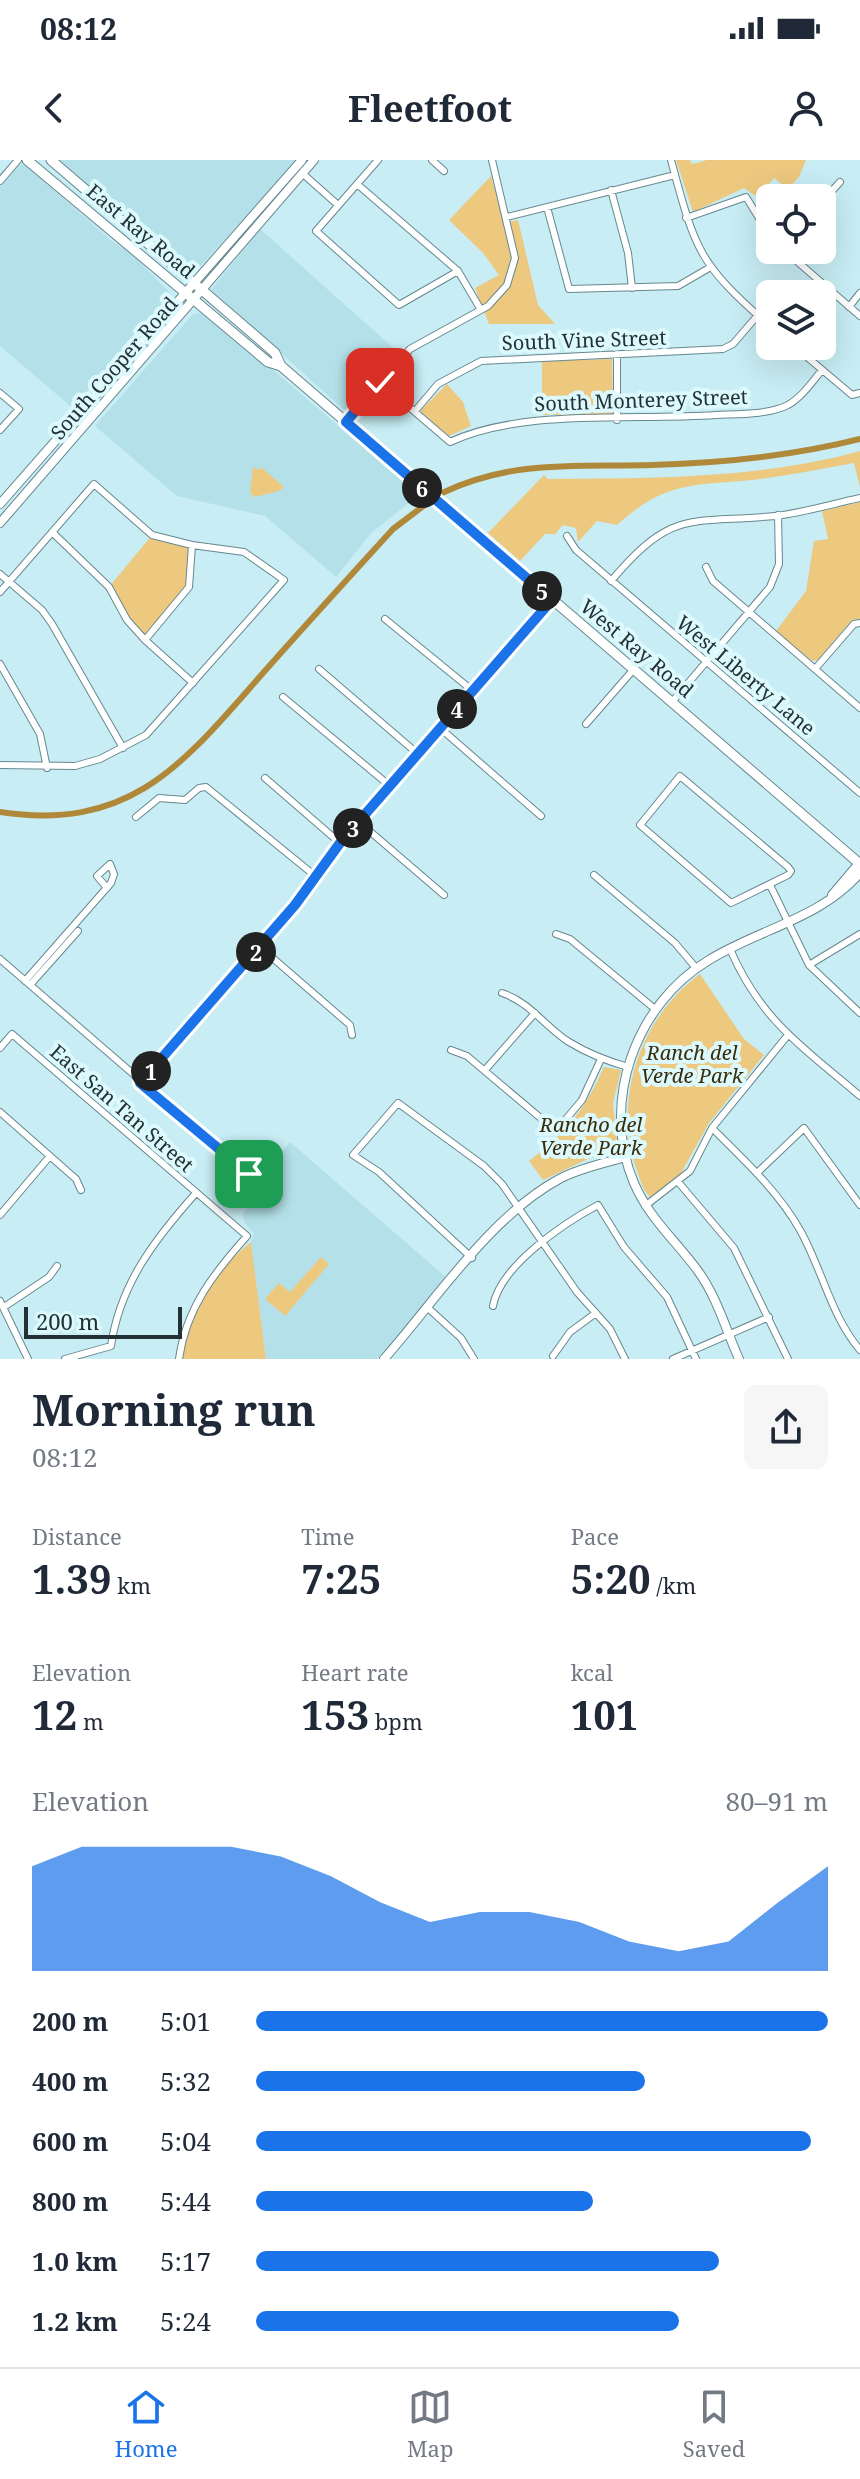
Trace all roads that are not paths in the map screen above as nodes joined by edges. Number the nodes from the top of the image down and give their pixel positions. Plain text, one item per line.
1 (18, 160) edge
2 (27, 160) edge
3 (51, 160) edge
4 (314, 160) edge
5 (378, 160) edge
6 (432, 160) edge
7 (492, 160) edge
8 (671, 160) edge
9 (300, 167) edge
10 (444, 171) dead end
11 (675, 175) junction
12 (0, 181) edge
13 (840, 182) dead end
14 (79, 183) junction
15 (357, 184) junction
16 (836, 186) edge
17 (611, 190) junction
18 (68, 195) junction
19 (338, 205) junction
20 (547, 207) junction
21 (756, 213) edge
22 (507, 217) junction
23 (686, 218) junction
24 (800, 264) edge
25 (709, 268) junction
26 (458, 271) junction
27 (198, 286) junction
28 (632, 288) junction
29 (860, 293) edge
30 (190, 295) junction
31 (849, 307) junction
32 (481, 310) junction
33 (756, 313) edge
34 (860, 316) edge
35 (756, 317) edge
36 (617, 354) junction
37 (810, 360) edge
38 (281, 366) junction
39 (822, 370) junction
40 (380, 382) junction
41 (0, 393) edge
42 (860, 393) edge
43 (85, 407) junction
44 (415, 411) junction
45 (94, 415) junction
46 (617, 420) junction
47 (346, 422) junction
48 (0, 430) edge
49 (860, 498) edge
50 (0, 504) edge
51 (778, 515) junction
52 (0, 523) edge
53 (52, 532) junction
54 (567, 536) dead end
55 (192, 545) junction
56 (706, 567) dead end
57 (0, 574) edge
58 (611, 581) junction
59 (9, 582) junction
60 (0, 592) edge
61 (552, 600) junction
62 (749, 612) junction
63 (385, 619) dead end
64 (859, 622) edge
65 (145, 640) junction
66 (706, 663) junction
67 (0, 664) edge
68 (319, 669) dead end
69 (634, 669) junction
70 (815, 669) junction
71 (193, 683) junction
72 (473, 691) junction
73 (283, 697) dead end
74 (672, 702) junction
75 (860, 708) edge
76 (586, 724) dead end
77 (440, 728) junction
78 (123, 748) junction
79 (418, 754) junction
80 (0, 765) edge
81 (47, 768) junction
82 (265, 778) dead end
83 (390, 786) junction
84 (860, 793) edge
85 (541, 816) dead end
86 (136, 817) dead end
87 (359, 822) junction
88 (340, 843) junction
89 (860, 863) edge
90 (860, 873) edge
91 (314, 875) junction
92 (594, 875) dead end
93 (770, 885) junction
94 (107, 888) dead end
95 (444, 895) dead end
96 (831, 897) junction
97 (788, 923) junction
98 (78, 931) dead end
99 (556, 934) dead end
100 (860, 934) edge
101 (260, 947) junction
102 (730, 949) junction
103 (0, 959) edge
104 (809, 965) junction
105 (696, 968) junction
106 (28, 983) junction
107 (502, 993) dead end
108 (655, 1009) junction
109 (535, 1013) junction
110 (860, 1013) edge
111 (352, 1035) dead end
112 (788, 1035) junction
113 (0, 1048) edge
114 (451, 1050) dead end
115 (601, 1059) junction
116 (628, 1067) junction
117 (485, 1070) junction
118 (140, 1083) junction
119 (860, 1096) edge
120 (0, 1112) edge
121 (712, 1128) junction
122 (50, 1156) junction
123 (626, 1157) junction
124 (757, 1173) junction
125 (249, 1174) dead end
126 (679, 1183) junction
127 (81, 1190) dead end
128 (196, 1193) junction
129 (0, 1200) edge
130 (860, 1205) edge
131 (8, 1206) junction
132 (645, 1206) junction
133 (519, 1208) junction
134 (0, 1215) edge
135 (542, 1242) junction
136 (472, 1258) junction
137 (57, 1266) dead end
138 (2, 1304) edge
139 (493, 1306) dead end
140 (428, 1308) junction
141 (596, 1313) junction
142 (769, 1317) junction
143 (729, 1335) junction
144 (692, 1350) junction
145 (860, 1350) edge
146 (553, 1356) dead end
147 (28, 1359) edge
148 (65, 1359) edge
149 (179, 1359) edge
150 (384, 1359) edge
151 (474, 1359) edge
152 (625, 1359) edge
153 (673, 1359) edge
154 (696, 1359) edge
155 (739, 1359) edge
156 (788, 1359) edge

1 - 12 street
2 - 18 main road, East Ray Road
3 - 14 main road, East Ray Road
4 - 9 street, South Cooper Road
5 - 15 street
6 - 10 street
7 - 22 street
8 - 11 street
9 - 19 street
9 - 27 street, South Cooper Road
11 - 17 street
11 - 23 street
13 - 16 street
14 - 18 main road
14 - 27 main road, East Ray Road
15 - 19 street
15 - 26 street
17 - 20 street
17 - 28 street
18 - 30 main road, East Ray Road
19 - 26 street
20 - 22 street
20 - 28 street
21 - 23 street
22 - 32 street
23 - 25 street
24 - 31 street
25 - 28 street
25 - 33 street
26 - 32 street
27 - 30 street, South Cooper Road
27 - 38 main road, West Ray Road
29 - 31 street
30 - 38 main road, West Ray Road
30 - 43 street, South Cooper Road
30 - 45 street, South Cooper Road
31 - 34 street
32 - 40 street
35 - 36 street, South Vine Street
36 - 44 street, South Vine Street
36 - 46 street
37 - 39 street
38 - 47 main road, West Ray Road
39 - 42 street
39 - 46 street, South Monterey Street
40 - 44 street
40 - 47 street
41 - 48 street
43 - 45 street
43 - 50 street, South Cooper Road
44 - 46 street, South Monterey Street
45 - 52 street, South Cooper Road
47 - 61 main road, West Ray Road
49 - 51 street
51 - 58 street
51 - 62 street
53 - 55 street
53 - 59 street
53 - 65 street
54 - 58 street, West Liberty Lane
55 - 65 street
55 - 71 street
56 - 62 street
57 - 59 street
58 - 66 street, West Liberty Lane
59 - 60 street
59 - 78 street
61 - 69 main road, West Ray Road
61 - 72 street
62 - 66 street
62 - 70 street
63 - 72 street
64 - 70 street
65 - 71 street
66 - 74 street
66 - 84 street, West Liberty Lane
67 - 81 street
68 - 79 street
69 - 74 main road, West Ray Road
69 - 76 street
70 - 75 street
71 - 78 street
72 - 77 street
73 - 83 street
74 - 89 main road, West Ray Road
77 - 79 street
77 - 85 street
78 - 81 street
79 - 83 street
80 - 81 street
82 - 88 street
83 - 87 street
86 - 91 street
87 - 88 street
87 - 95 street
88 - 91 street
89 - 96 street
90 - 96 street
91 - 101 street
92 - 105 street
93 - 93 street
93 - 97 street
94 - 106 street
96 - 97 street
97 - 102 street
97 - 104 street
98 - 106 street
99 - 108 street
100 - 104 street
101 - 111 street
101 - 118 street
102 - 105 street
102 - 112 street
103 - 106 street
104 - 110 street
105 - 108 street
106 - 118 street
107 - 109 street
108 - 116 street
109 - 115 street
109 - 117 street
112 - 119 street
112 - 121 street
113 - 128 street, East San Tan Street
114 - 117 street
115 - 116 street
115 - 117 street
116 - 123 street
118 - 125 street
120 - 122 street
121 - 124 street
121 - 126 street
122 - 127 street
122 - 131 street
123 - 132 street
123 - 133 street
124 - 130 street
124 - 145 street
126 - 132 street
126 - 142 street
128 - 148 street
128 - 149 street, East San Tan Street
129 - 131 street
131 - 134 street
132 - 143 street
133 - 135 street
133 - 136 street
133 - 136 street
135 - 139 street
135 - 141 street
135 - 144 street
136 - 140 street
137 - 138 street
138 - 147 street
140 - 150 street
140 - 151 street
141 - 146 street
141 - 152 street
142 - 143 street
142 - 156 street
143 - 144 street
143 - 155 street
144 - 153 street
144 - 154 street

